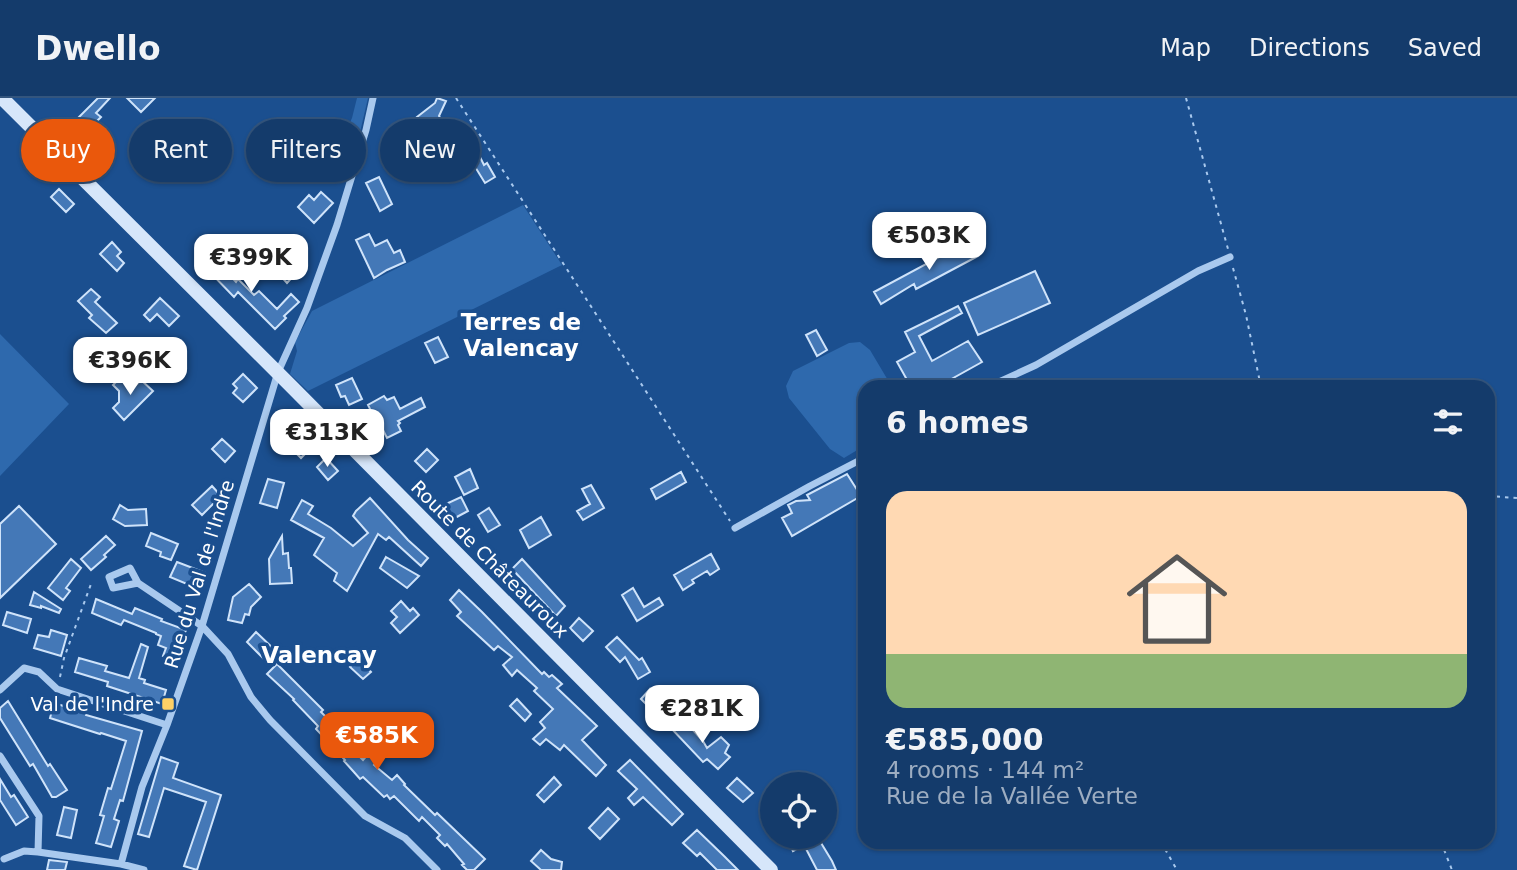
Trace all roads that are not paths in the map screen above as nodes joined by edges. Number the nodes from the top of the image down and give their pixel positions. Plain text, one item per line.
1 (2, 98) edge
2 (373, 98) edge
3 (1230, 257) road end
4 (278, 372) junction
5 (1003, 380) edge
6 (858, 461) edge
7 (735, 528) road end
8 (138, 583) dead end
9 (202, 626) junction
10 (0, 690) edge
11 (167, 725) junction
12 (0, 756) edge
13 (38, 852) junction
14 (4, 859) dead end
15 (121, 864) junction
16 (144, 870) edge
17 (437, 870) edge
18 (771, 870) edge

1 - 4 street, Route de Châteauroux
2 - 4 street, Rue du Val de l'Indre
3 - 5 street
4 - 9 street, Rue du Val de l'Indre
4 - 18 street, Route de Châteauroux
6 - 7 street
8 - 9 street
9 - 11 street, Rue du Val de l'Indre
9 - 17 street
10 - 11 street
11 - 15 street, Rue du Val de l'Indre
12 - 13 street
13 - 14 street
13 - 15 street
15 - 16 street

